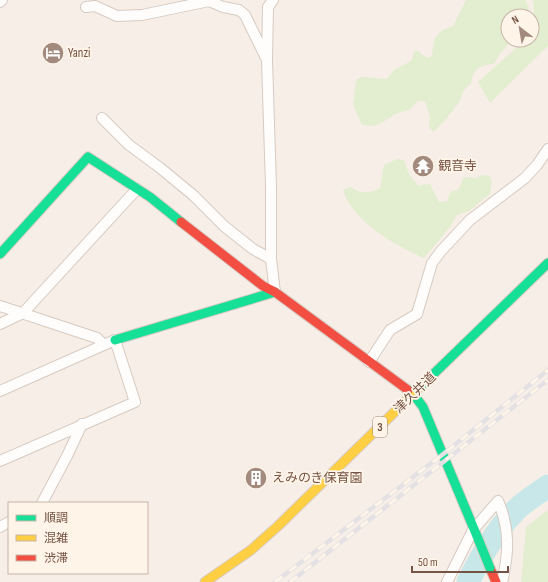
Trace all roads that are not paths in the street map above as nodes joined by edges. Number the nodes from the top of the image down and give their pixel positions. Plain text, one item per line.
1 (274, 0) edge
2 (86, 7) dead end
3 (267, 60) junction
4 (102, 118) dead end
5 (548, 149) edge
6 (137, 190) junction
7 (0, 254) edge
8 (271, 259) junction
9 (548, 263) edge
10 (275, 292) junction
11 (0, 306) edge
12 (23, 313) junction
13 (0, 324) edge
14 (115, 340) junction
15 (104, 345) junction
16 (369, 362) junction
17 (0, 391) edge
18 (414, 395) junction
19 (82, 424) junction
20 (0, 461) edge
21 (43, 502) edge
22 (473, 530) junction
23 (205, 582) edge
24 (447, 582) edge
25 (496, 582) edge
26 (502, 582) edge

1 - 3 street
2 - 3 street
3 - 8 street
4 - 8 street
5 - 16 street
6 - 7 street
6 - 10 street
6 - 12 street
8 - 10 street
9 - 18 street, 津久井道 / 3
10 - 14 street
10 - 16 street
11 - 12 street
12 - 13 street
12 - 15 street
14 - 15 street
14 - 19 street
15 - 17 street
16 - 18 street
18 - 22 street
18 - 23 street, 津久井道 / 3
19 - 20 street
19 - 21 street
22 - 24 street
22 - 25 street, bridge
22 - 26 street

